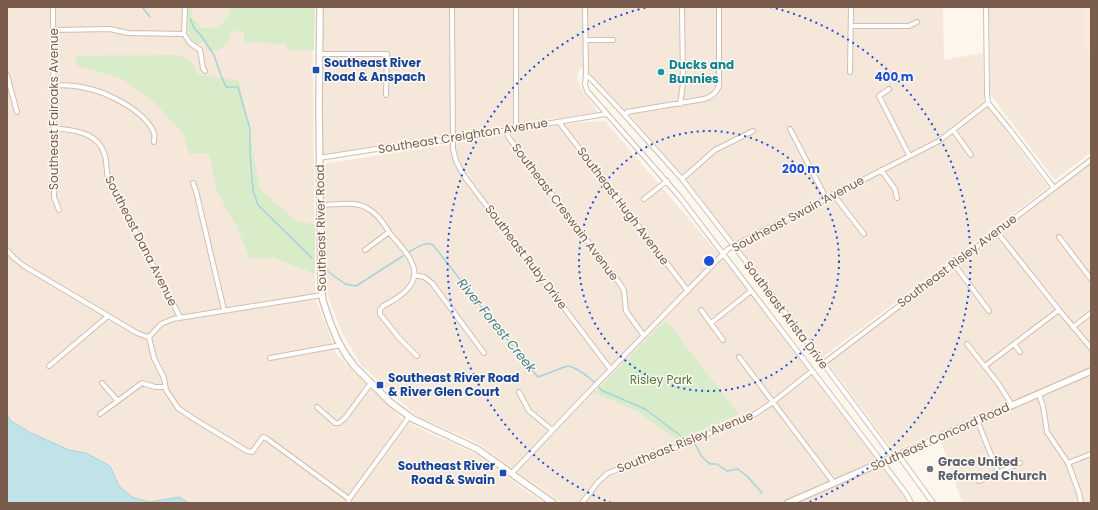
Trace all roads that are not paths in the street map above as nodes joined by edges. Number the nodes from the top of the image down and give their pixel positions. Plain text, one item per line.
1 (53, 7) edge
2 (185, 7) edge
3 (320, 7) edge
4 (452, 7) edge
5 (516, 7) edge
6 (586, 7) edge
7 (682, 7) edge
8 (719, 7) edge
9 (851, 7) edge
10 (986, 7) edge
11 (917, 22) dead end
12 (850, 26) junction
13 (54, 30) junction
14 (184, 34) junction
15 (586, 40) junction
16 (613, 40) dead end
17 (320, 54) junction
18 (205, 71) dead end
19 (850, 72) dead end
20 (586, 75) junction
21 (7, 76) edge
22 (53, 85) junction
23 (889, 89) dead end
24 (386, 95) dead end
25 (988, 103) junction
26 (680, 104) junction
27 (17, 112) dead end
28 (606, 114) junction
29 (625, 115) junction
30 (559, 122) junction
31 (54, 128) junction
32 (516, 128) junction
33 (790, 129) dead end
34 (504, 130) junction
35 (953, 130) junction
36 (753, 131) dead end
37 (453, 139) junction
38 (154, 142) dead end
39 (909, 155) junction
40 (971, 155) dead end
41 (319, 158) junction
42 (1091, 160) edge
43 (881, 170) junction
44 (682, 179) junction
45 (667, 181) junction
46 (193, 183) dead end
47 (1054, 188) junction
48 (834, 194) junction
49 (826, 198) junction
50 (897, 198) dead end
51 (644, 199) dead end
52 (320, 205) junction
53 (60, 210) dead end
54 (389, 232) junction
55 (997, 232) junction
56 (864, 234) dead end
57 (1059, 237) dead end
58 (734, 246) junction
59 (7, 250) edge
60 (365, 250) dead end
61 (723, 254) junction
62 (954, 264) junction
63 (414, 275) junction
64 (1091, 278) edge
65 (688, 291) junction
66 (752, 291) junction
67 (322, 295) junction
68 (224, 310) junction
69 (701, 310) dead end
70 (1059, 310) junction
71 (989, 311) dead end
72 (1091, 313) edge
73 (108, 316) junction
74 (180, 317) junction
75 (711, 323) junction
76 (1073, 327) junction
77 (644, 336) junction
78 (149, 337) junction
79 (723, 340) dead end
80 (967, 344) dead end
81 (1014, 344) junction
82 (341, 346) junction
83 (1091, 348) edge
84 (1020, 352) dead end
85 (484, 353) dead end
86 (417, 356) dead end
87 (739, 357) dead end
88 (270, 358) dead end
89 (824, 363) junction
90 (49, 366) dead end
91 (985, 366) junction
92 (611, 370) junction
93 (812, 371) junction
94 (1091, 371) edge
95 (102, 383) dead end
96 (371, 383) junction
97 (165, 387) junction
98 (519, 392) dead end
99 (1039, 394) junction
100 (117, 400) junction
101 (773, 402) junction
102 (1012, 405) junction
103 (317, 406) dead end
104 (100, 414) dead end
105 (409, 417) junction
106 (978, 420) junction
107 (552, 430) junction
108 (1091, 454) edge
109 (895, 456) junction
110 (882, 462) junction
111 (1020, 463) dead end
112 (1068, 463) junction
113 (998, 472) junction
114 (512, 473) junction
115 (979, 481) dead end
116 (834, 483) junction
117 (349, 501) edge
118 (553, 503) edge
119 (582, 503) edge
120 (788, 503) edge
121 (911, 503) edge
122 (933, 503) edge
123 (1081, 503) edge

1 - 13 street, Southeast Fairoaks Avenue
2 - 14 street
3 - 17 street, Southeast River Road
4 - 37 street, Southeast Ruby Drive
5 - 32 street
6 - 15 street
7 - 26 street
8 - 26 street
9 - 12 street
10 - 25 street
11 - 12 street
12 - 19 street
13 - 14 street
13 - 22 street, Southeast Fairoaks Avenue
14 - 18 street
15 - 16 street
15 - 20 street
17 - 24 street
17 - 41 street, Southeast River Road
20 - 28 street, Southeast Arista Drive
20 - 29 street, Southeast Arista Drive
21 - 27 street
22 - 31 street, Southeast Fairoaks Avenue
22 - 38 street
23 - 39 street
25 - 35 street, Southeast Swain Avenue
25 - 47 street
26 - 29 street
28 - 30 street, Southeast Creighton Avenue
28 - 45 street, Southeast Arista Drive
29 - 44 street, Southeast Arista Drive
30 - 32 street, Southeast Creighton Avenue
30 - 65 street, Southeast Hugh Avenue
31 - 53 street, Southeast Fairoaks Avenue
31 - 74 street, Southeast Dana Avenue
32 - 34 street, Southeast Creighton Avenue
33 - 49 street
34 - 37 street, Southeast Creighton Avenue
34 - 77 street, Southeast Creswain Avenue
35 - 39 street, Southeast Swain Avenue
35 - 40 street
36 - 44 street
37 - 41 street, Southeast Creighton Avenue
37 - 92 street, Southeast Ruby Drive
39 - 43 street, Southeast Swain Avenue
41 - 52 street, Southeast River Road
42 - 47 street, Southeast Risley Avenue
43 - 48 street, Southeast Swain Avenue
43 - 50 street
44 - 58 street, Southeast Arista Drive
45 - 51 street
45 - 61 street, Southeast Arista Drive
46 - 68 street
47 - 55 street, Southeast Risley Avenue
48 - 49 street, Southeast Swain Avenue
48 - 56 street
49 - 58 street, Southeast Swain Avenue
52 - 54 street
52 - 67 street, Southeast River Road
54 - 60 street
54 - 63 street
55 - 62 street, Southeast Risley Avenue
55 - 70 street
57 - 64 street
58 - 61 street, Southeast Swain Avenue
58 - 89 street, Southeast Arista Drive
59 - 73 street
61 - 65 street, Southeast Swain Avenue
61 - 66 street, Southeast Arista Drive
62 - 71 street
62 - 89 street, Southeast Risley Avenue
63 - 85 street
63 - 86 street
65 - 77 street, Southeast Swain Avenue
66 - 75 street
66 - 93 street, Southeast Arista Drive
67 - 68 street
67 - 82 street, Southeast River Road
68 - 74 street
69 - 75 street
70 - 76 street
70 - 81 street
72 - 76 street
73 - 78 street
73 - 90 street
74 - 78 street
75 - 79 street
76 - 83 street
77 - 92 street, Southeast Swain Avenue
78 - 97 street
80 - 91 street
81 - 84 street
81 - 91 street
82 - 88 street
82 - 96 street, Southeast River Road
87 - 101 street
89 - 109 street, Southeast Arista Drive
91 - 102 street
92 - 107 street, Southeast Swain Avenue
93 - 101 street, Southeast Risley Avenue
93 - 110 street, Southeast Arista Drive
94 - 99 street, Southeast Concord Road
95 - 100 street
96 - 103 street
96 - 105 street, Southeast River Road
97 - 100 street
97 - 117 street
98 - 107 street
99 - 102 street, Southeast Concord Road
99 - 112 street
100 - 104 street
101 - 116 street
101 - 119 street, Southeast Risley Avenue
102 - 106 street, Southeast Concord Road
105 - 114 street, Southeast River Road
105 - 117 street
106 - 109 street, Southeast Concord Road
106 - 113 street
107 - 114 street, Southeast Swain Avenue
108 - 112 street
109 - 110 street, Southeast Concord Road
109 - 122 street, Southeast Arista Drive
110 - 116 street, Southeast Concord Road
110 - 121 street, Southeast Arista Drive
111 - 113 street
112 - 123 street
113 - 115 street
114 - 118 street, Southeast River Road
116 - 120 street, Southeast Concord Road

